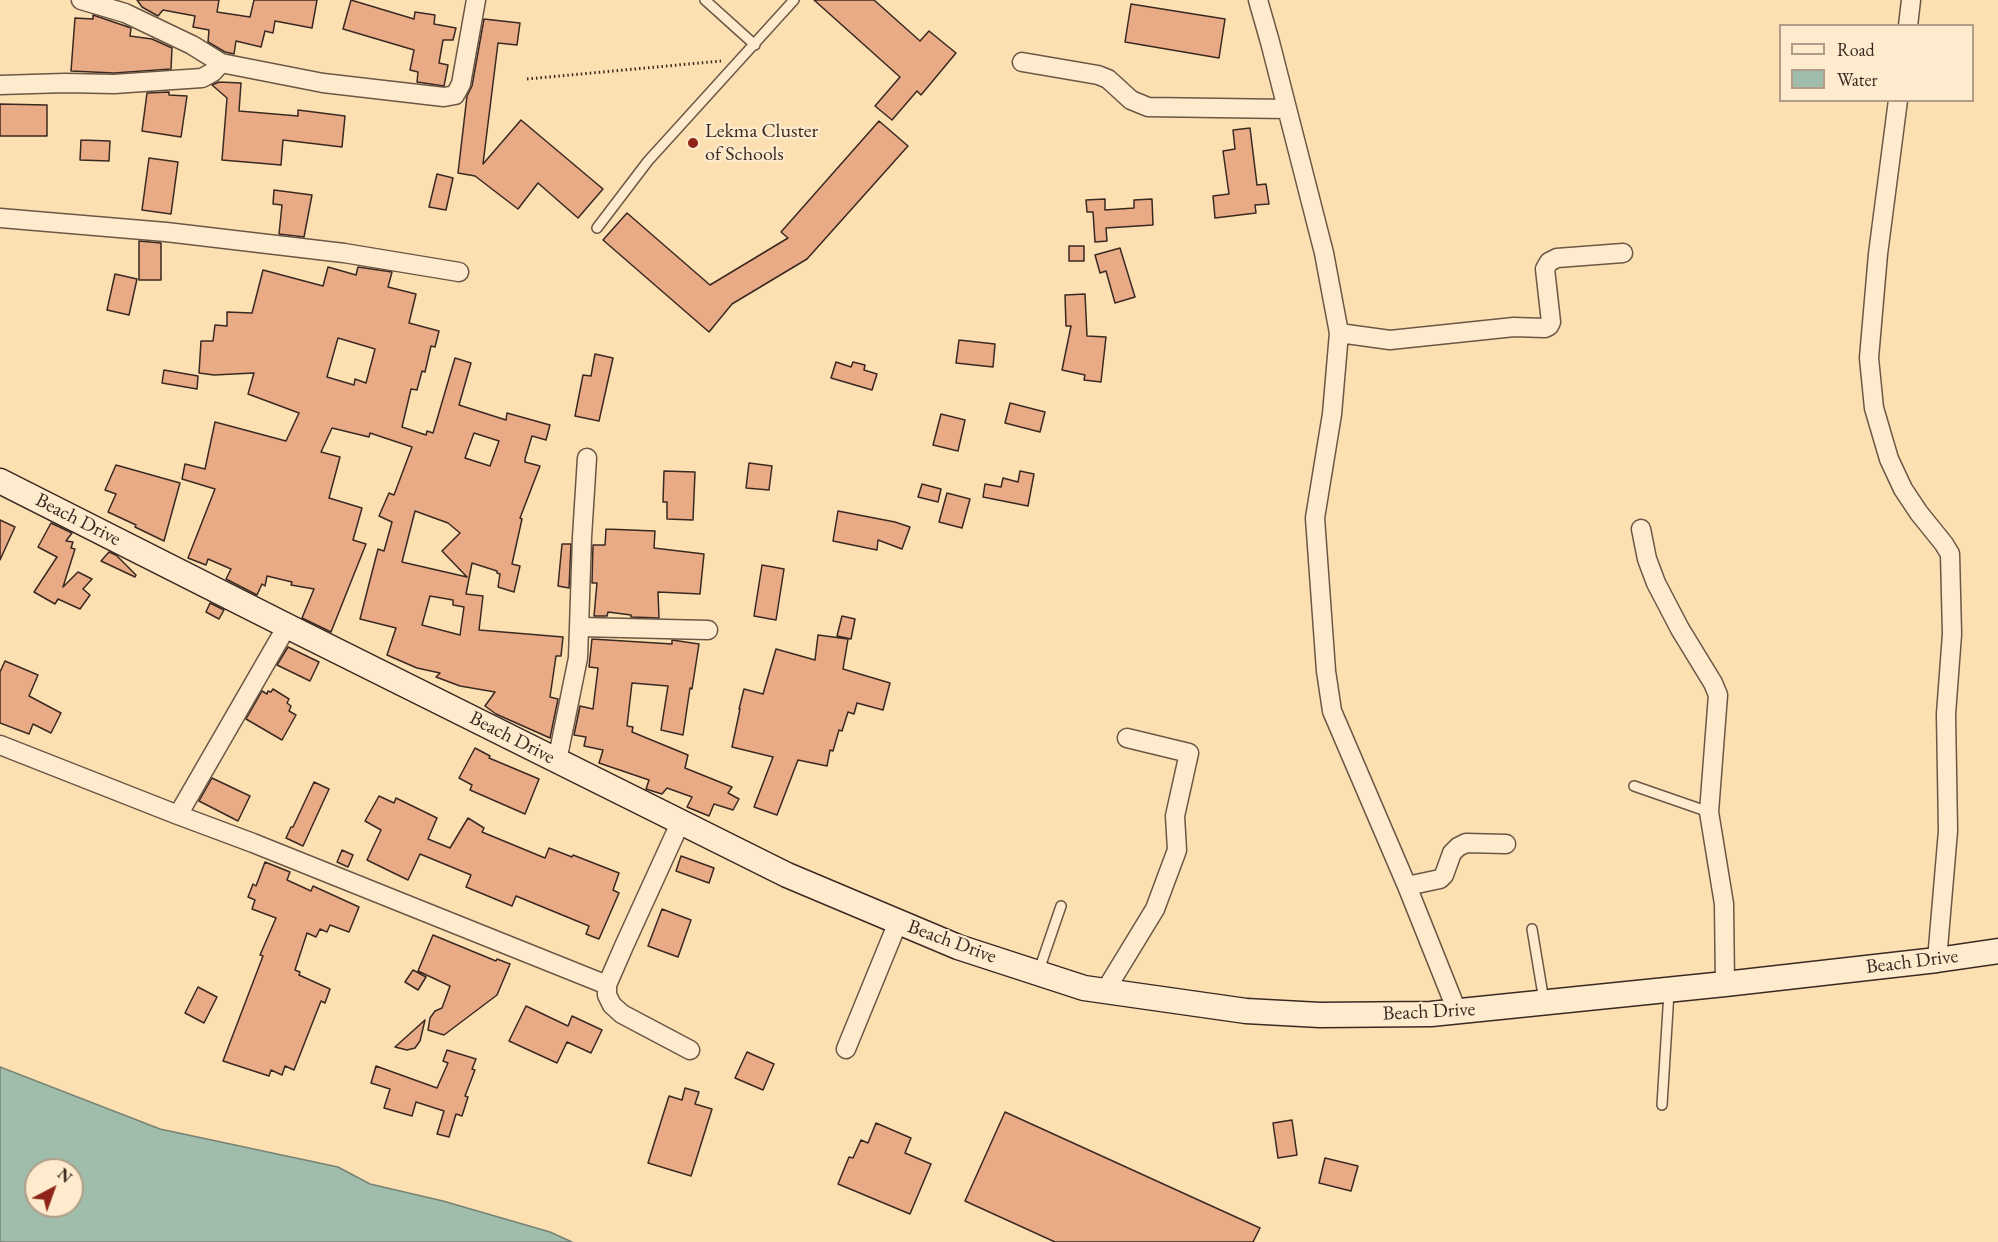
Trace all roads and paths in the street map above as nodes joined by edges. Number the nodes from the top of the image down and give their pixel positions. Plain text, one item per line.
1 (81, 0) edge
2 (476, 0) edge
3 (705, 0) edge
4 (794, 0) edge
5 (1258, 0) edge
6 (1911, 0) edge
7 (1908, 24) edge
8 (755, 45) junction
9 (741, 59) junction
10 (1022, 62) dead end
11 (221, 63) junction
12 (527, 79) dead end
13 (0, 85) edge
14 (1898, 102) edge
15 (1287, 109) junction
16 (0, 218) edge
17 (597, 228) dead end
18 (1623, 253) dead end
19 (459, 272) dead end
20 (1339, 333) junction
21 (588, 458) dead end
22 (0, 481) edge
23 (1641, 529) dead end
24 (287, 626) junction
25 (580, 627) junction
26 (708, 630) dead end
27 (1127, 738) dead end
28 (0, 745) edge
29 (557, 761) junction
30 (1635, 786) dead end
31 (1709, 812) junction
32 (178, 815) junction
33 (681, 821) junction
34 (1506, 844) dead end
35 (1407, 886) junction
36 (1060, 906) dead end
37 (898, 922) junction
38 (1532, 929) dead end
39 (1998, 951) edge
40 (1937, 960) junction
41 (1038, 973) junction
42 (1725, 984) junction
43 (607, 985) junction
44 (1670, 989) junction
45 (1105, 991) junction
46 (1544, 1003) junction
47 (1457, 1011) junction
48 (846, 1049) dead end
49 (690, 1050) dead end
50 (1662, 1105) dead end

1 - 11 street
2 - 11 street
3 - 8 lane
4 - 8 lane
5 - 15 street
6 - 7 street
8 - 9 lane
9 - 12 path
9 - 17 lane
10 - 15 street
11 - 13 street
14 - 40 street
15 - 20 street
16 - 19 street
18 - 20 street
20 - 35 street
21 - 25 street
22 - 24 street, Beach Drive
23 - 31 street
24 - 29 street, Beach Drive
24 - 32 street
25 - 26 street
25 - 29 street
27 - 45 street
28 - 32 street
29 - 33 street, Beach Drive
30 - 31 lane
31 - 42 street
32 - 43 street
33 - 37 street, Beach Drive
33 - 43 street
34 - 35 street
35 - 47 street
36 - 41 lane
37 - 41 street, Beach Drive
37 - 48 street
38 - 46 lane
39 - 40 street, Beach Drive
40 - 42 street, Beach Drive
41 - 45 street, Beach Drive
42 - 44 street, Beach Drive
43 - 49 street
44 - 46 street, Beach Drive
44 - 50 lane
45 - 47 street, Beach Drive
46 - 47 street, Beach Drive

